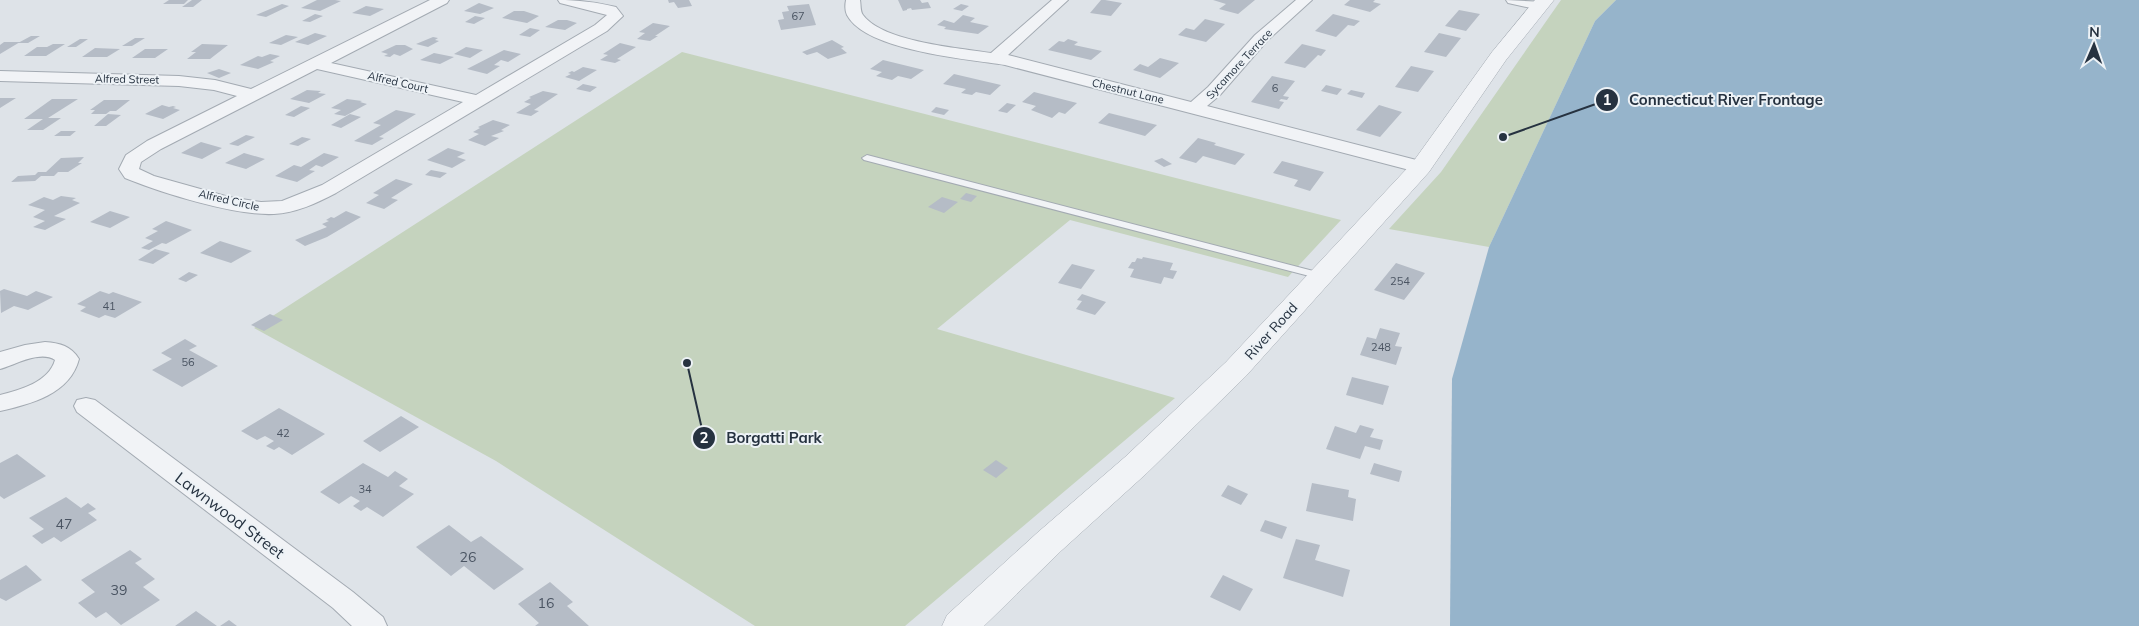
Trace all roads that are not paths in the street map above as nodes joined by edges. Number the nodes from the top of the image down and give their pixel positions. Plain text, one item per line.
1 (442, 0) edge
2 (565, 0) edge
3 (853, 0) edge
4 (1061, 0) edge
5 (1305, 0) edge
6 (1513, 0) edge
7 (1543, 3) edge
8 (995, 58) junction
9 (315, 64) junction
10 (0, 76) edge
11 (252, 95) junction
12 (480, 101) junction
13 (1195, 108) junction
14 (867, 158) dead end
15 (1421, 167) junction
16 (1321, 276) junction
17 (0, 361) edge
18 (0, 403) edge
19 (86, 406) dead end
20 (372, 626) edge
21 (960, 626) edge

1 - 9 street, Alfred Circle
2 - 12 street, Alfred Circle
3 - 8 street, Chestnut Lane
4 - 8 street
5 - 13 street, Sycamore Terrace
6 - 7 street
7 - 15 street, River Road
8 - 13 street, Chestnut Lane
9 - 11 street, Alfred Circle
9 - 12 street, Alfred Court
10 - 11 street, Alfred Street
11 - 12 street, Alfred Circle
13 - 15 street, Chestnut Lane
14 - 16 lane
15 - 16 street, River Road
16 - 21 street, River Road
17 - 18 street
19 - 20 street, Lawnwood Street

